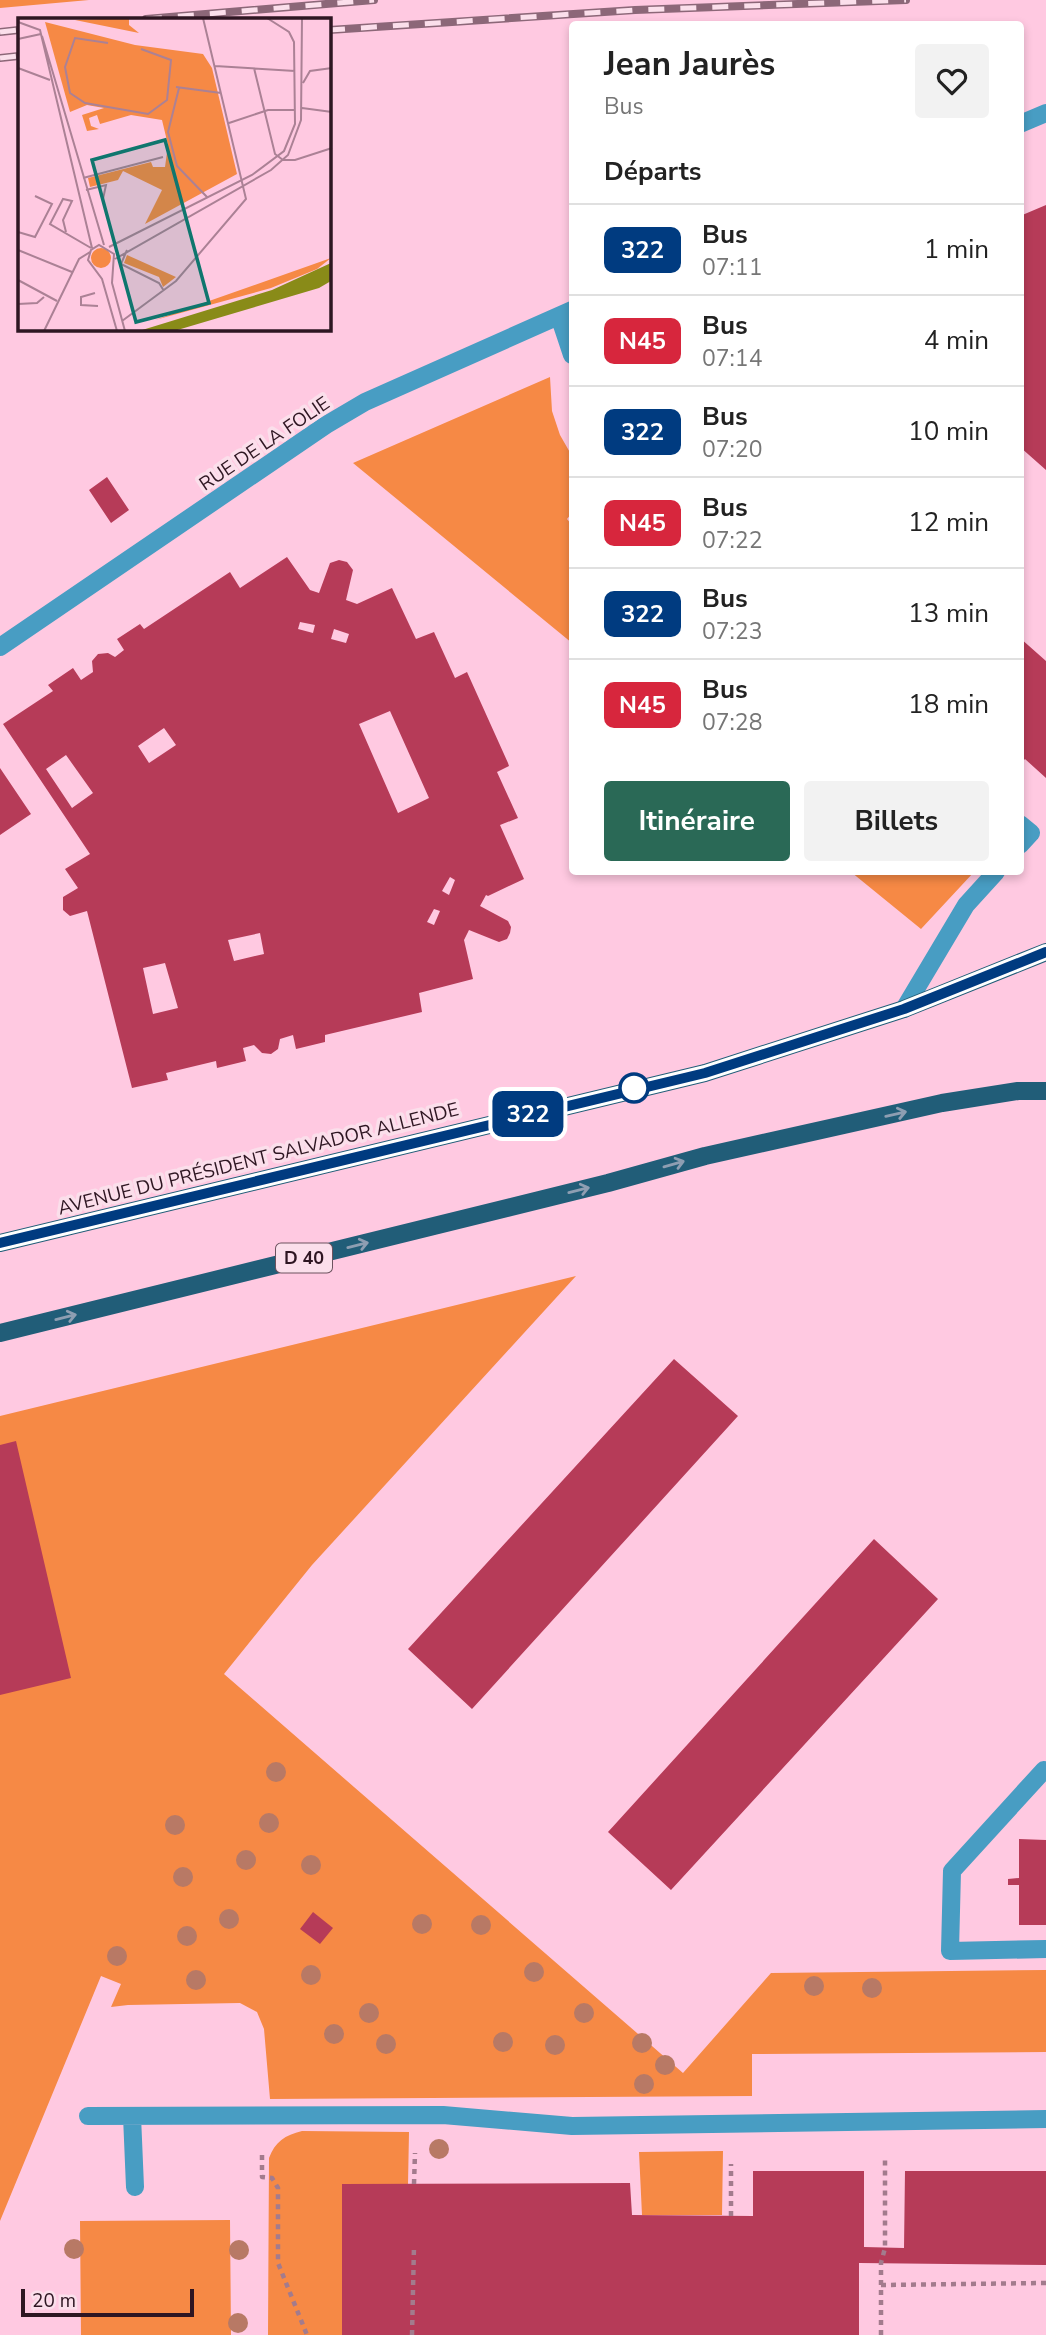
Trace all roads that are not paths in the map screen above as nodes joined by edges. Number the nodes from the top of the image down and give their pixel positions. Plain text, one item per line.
1 (1046, 113) edge
2 (1024, 122) edge
3 (566, 313) edge
4 (569, 334) edge
5 (0, 647) edge
6 (1024, 827) edge
7 (1024, 841) edge
8 (993, 875) edge
9 (1046, 952) edge
10 (904, 1009) junction
11 (1046, 1091) edge
12 (0, 1243) edge
13 (0, 1333) edge
14 (1044, 1770) dead end
15 (1046, 1949) edge
16 (88, 2116) dead end
17 (132, 2116) junction
18 (1046, 2119) edge
19 (135, 2187) dead end

1 - 2 street
3 - 4 street
3 - 5 street, RUE DE LA FOLIE
6 - 7 street
8 - 10 street
9 - 10 main road, AVENUE DU PRÉSIDENT SALVADOR ALLENDE
10 - 12 main road, AVENUE DU PRÉSIDENT SALVADOR ALLENDE
13 -> 11 main road, D 40
14 - 15 street
16 - 17 street
17 - 18 street
17 - 19 street

